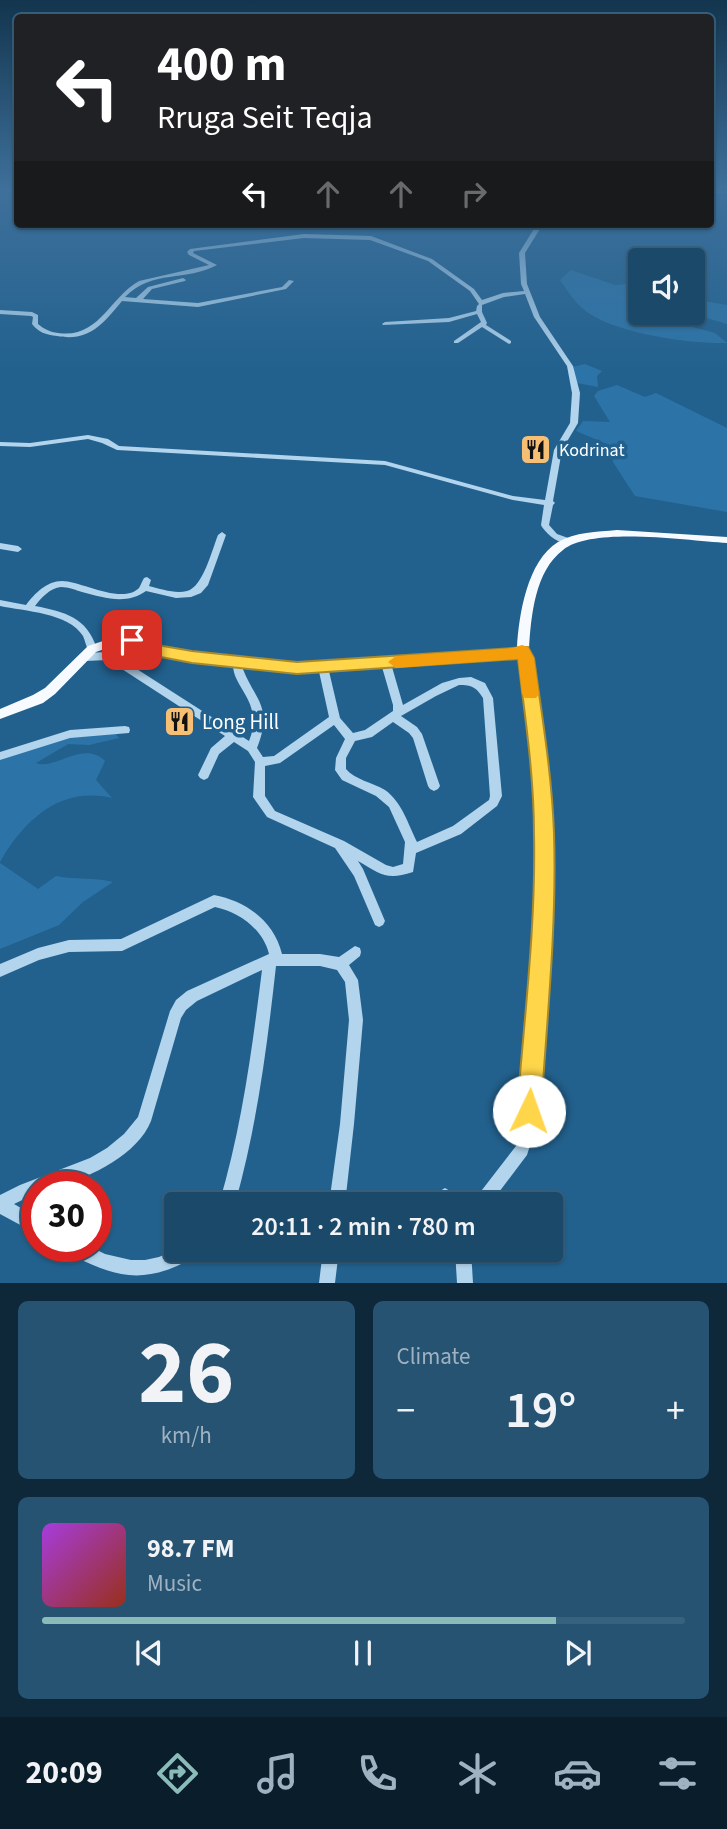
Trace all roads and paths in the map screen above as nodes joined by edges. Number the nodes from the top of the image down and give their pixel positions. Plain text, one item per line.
1 (191, 251) edge
2 (412, 251) edge
3 (523, 251) edge
4 (183, 280) dead end
5 (291, 281) dead end
6 (526, 292) junction
7 (121, 299) junction
8 (138, 300) junction
9 (485, 303) junction
10 (0, 312) edge
11 (479, 312) junction
12 (385, 324) dead end
13 (482, 325) junction
14 (456, 342) dead end
15 (509, 342) dead end
16 (0, 444) edge
17 (551, 503) junction
18 (222, 535) dead end
19 (727, 540) edge
20 (568, 541) junction
21 (0, 546) edge
22 (18, 549) dead end
23 (0, 603) edge
24 (29, 607) junction
25 (522, 651) junction
26 (89, 653) junction
27 (237, 663) junction
28 (323, 667) junction
29 (387, 667) dead end
30 (0, 714) edge
31 (395, 715) junction
32 (335, 719) junction
33 (125, 730) dead end
34 (233, 736) junction
35 (351, 738) junction
36 (251, 748) junction
37 (0, 756) edge
38 (260, 761) junction
39 (204, 775) dead end
40 (434, 786) dead end
41 (340, 845) junction
42 (412, 849) junction
43 (379, 921) dead end
44 (355, 952) dead end
45 (273, 960) junction
46 (341, 964) junction
47 (0, 971) edge
48 (231, 1192) edge
49 (338, 1192) edge
50 (489, 1192) edge
51 (0, 1204) edge
52 (21, 1216) edge
53 (101, 1262) edge
54 (167, 1262) edge
55 (330, 1262) edge
56 (464, 1262) edge
57 (327, 1283) edge
58 (465, 1283) edge

1 - 7 street
2 - 9 street
3 - 6 street
4 - 8 street
5 - 8 street
6 - 9 street
6 - 17 street
7 - 8 street
7 - 10 street
9 - 11 street
11 - 12 street
11 - 13 street
13 - 14 street
13 - 15 street
16 - 17 street
17 - 20 street
18 - 24 street
19 - 20 main road
20 - 25 main road
21 - 22 street
23 - 24 street
24 - 26 street
25 - 28 main road
25 - 50 street
26 - 27 main road
26 - 30 main road
26 - 34 street
27 - 28 main road
27 - 36 street
28 - 32 street
29 - 31 street
31 - 35 street
31 - 40 street
31 - 42 street
32 - 35 street
32 - 38 street
33 - 37 street
34 - 36 street
34 - 39 street
35 - 42 street
36 - 38 street
38 - 41 street
41 - 42 street
41 - 43 street
44 - 46 street
45 - 46 street
45 - 47 street
45 - 48 street
45 - 51 street
46 - 49 street
51 - 52 street
53 - 54 street
55 - 57 street
56 - 58 street

